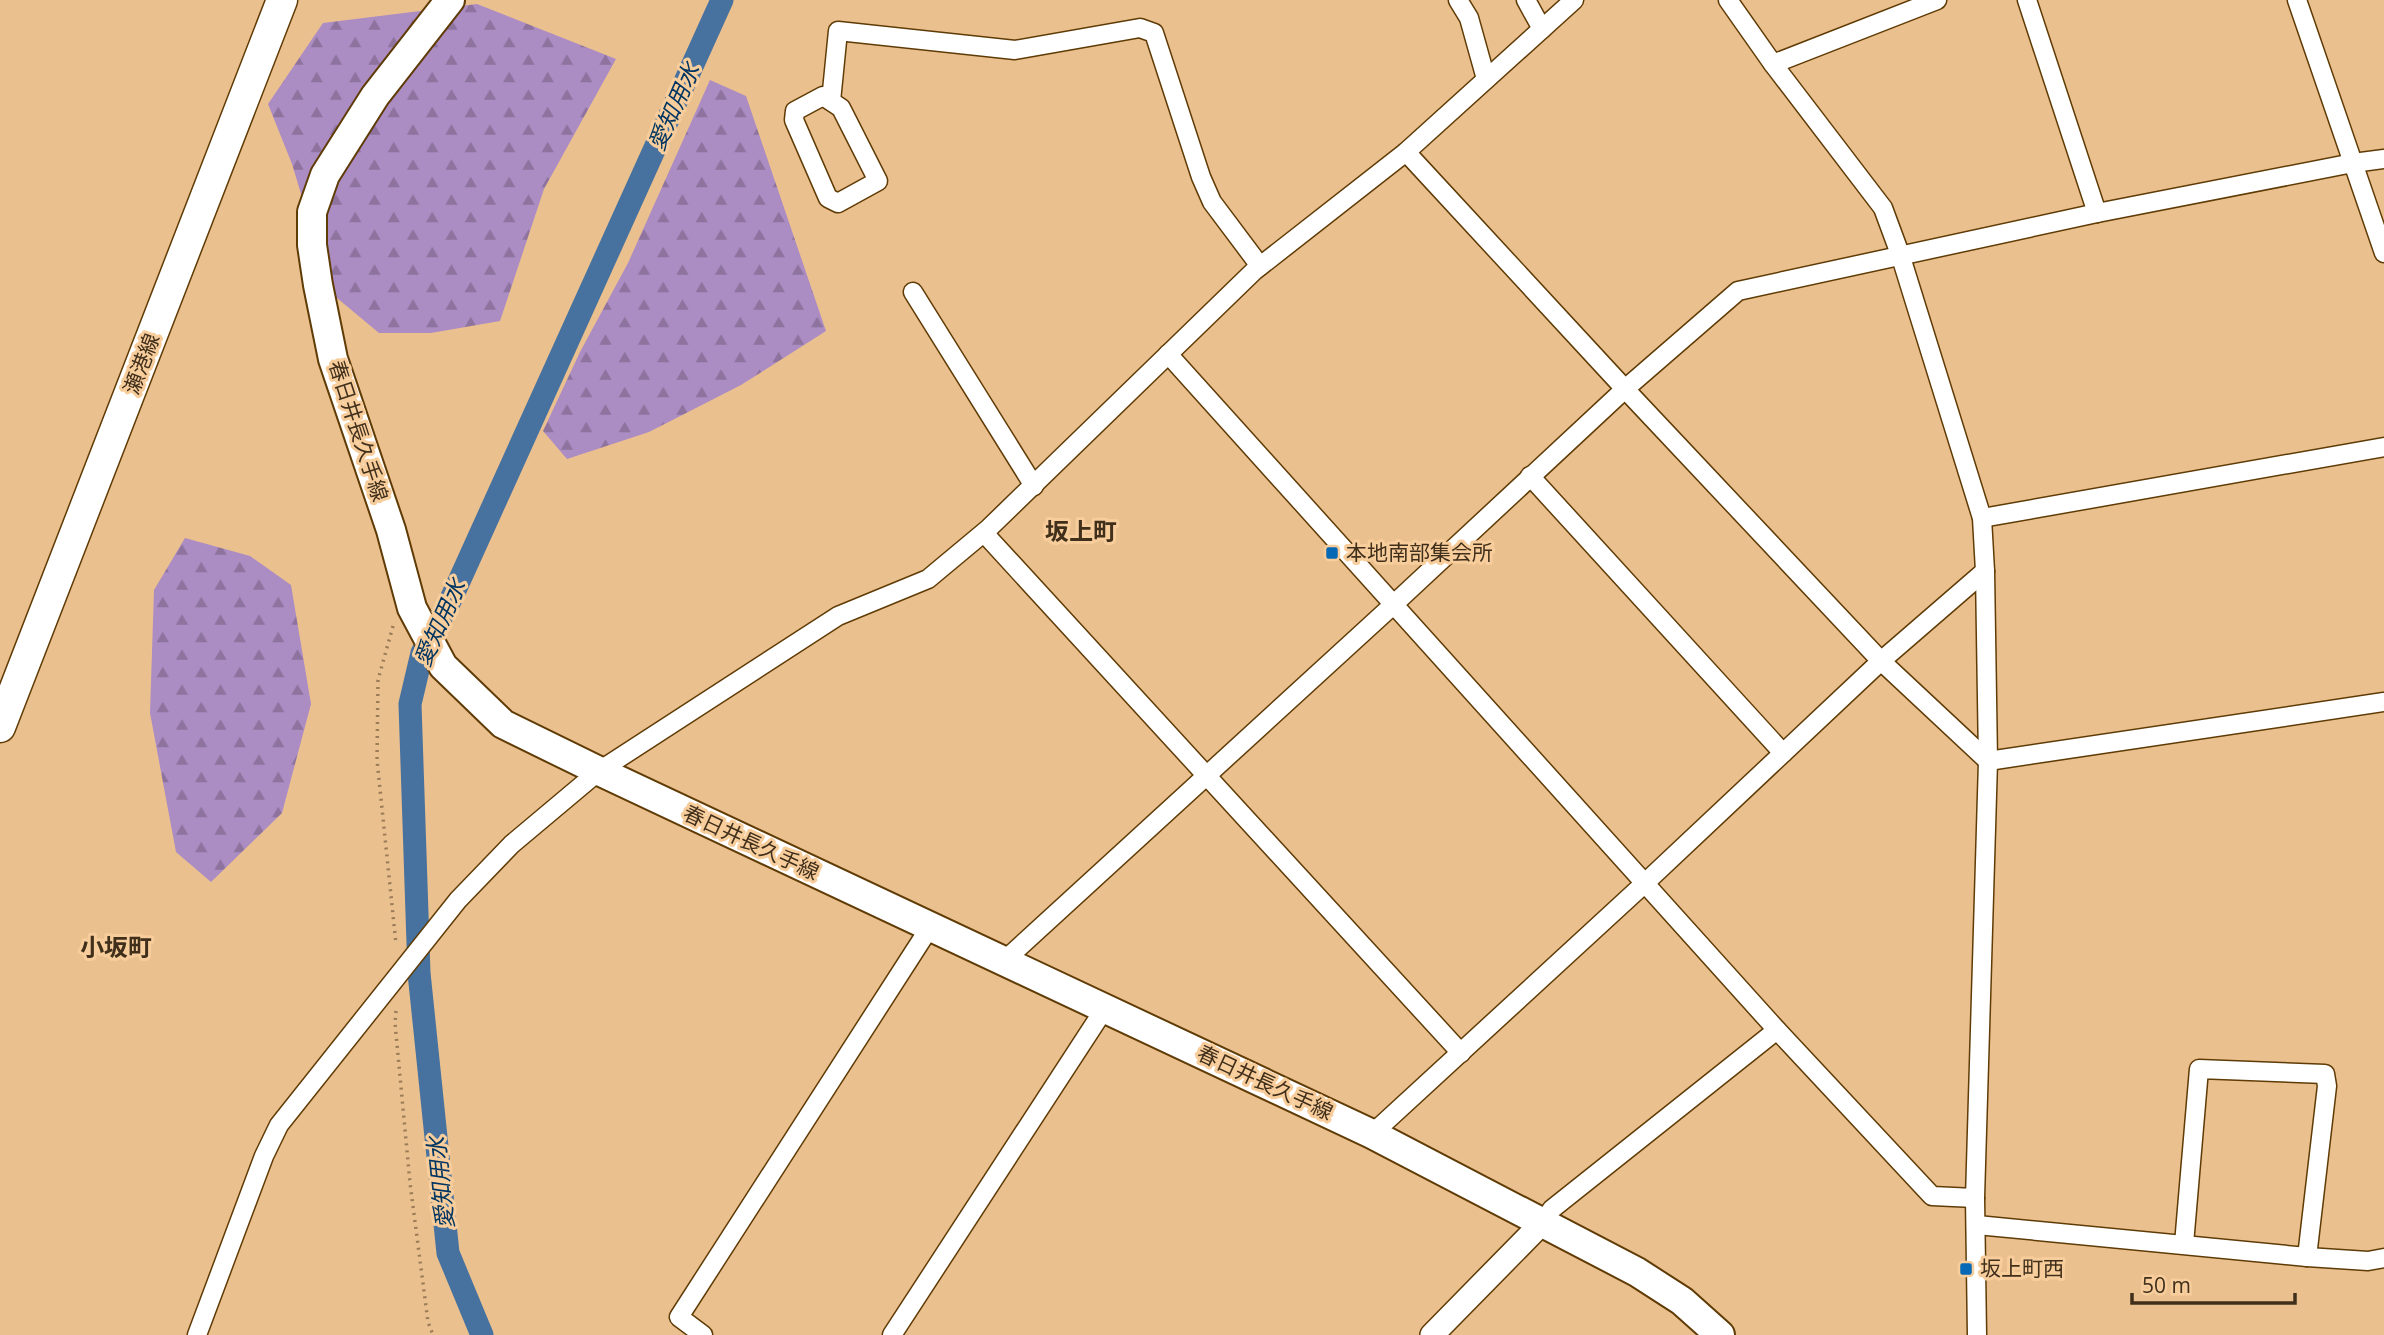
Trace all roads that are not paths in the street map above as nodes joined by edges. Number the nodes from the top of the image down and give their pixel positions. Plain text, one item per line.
1 (282, 0) edge
2 (450, 0) edge
3 (1458, 0) edge
4 (1526, 0) edge
5 (1574, 0) edge
6 (1728, 0) edge
7 (1937, 0) edge
8 (2027, 0) edge
9 (2297, 0) edge
10 (1542, 29) junction
11 (1773, 64) junction
12 (1486, 79) junction
13 (831, 101) junction
14 (1406, 152) junction
15 (2384, 159) edge
16 (2353, 163) junction
17 (2097, 213) junction
18 (2384, 253) edge
19 (1900, 254) junction
20 (1260, 266) junction
21 (913, 292) dead end
22 (1168, 354) junction
23 (1625, 389) junction
24 (2384, 447) edge
25 (1530, 476) junction
26 (1034, 486) junction
27 (1982, 518) junction
28 (984, 533) junction
29 (1985, 570) junction
30 (1393, 605) junction
31 (1881, 661) junction
32 (2384, 702) edge
33 (0, 727) edge
34 (1783, 753) junction
35 (1988, 761) junction
36 (599, 771) junction
37 (1205, 776) junction
38 (1645, 883) junction
39 (930, 927) junction
40 (1004, 961) junction
41 (1105, 1008) junction
42 (1777, 1030) junction
43 (1461, 1053) junction
44 (1372, 1134) junction
45 (1975, 1198) junction
46 (1542, 1223) junction
47 (1977, 1225) junction
48 (2184, 1244) junction
49 (2307, 1257) junction
50 (2384, 1258) edge
51 (197, 1335) edge
52 (703, 1335) edge
53 (892, 1335) edge
54 (1432, 1335) edge
55 (1720, 1335) edge
56 (1977, 1335) edge

1 - 33 highway, 瀬港線
2 - 36 main road, 春日井長久手線
3 - 12 street
4 - 10 street
5 - 10 street
6 - 11 street
7 - 11 street
8 - 17 street
9 - 16 street
10 - 12 street
11 - 19 street
12 - 14 street
13 - 13 street
13 - 20 street
14 - 20 street
14 - 23 street
15 - 16 street
16 - 17 street
16 - 18 street
17 - 19 street
19 - 23 street
19 - 27 street
20 - 22 street
21 - 26 street
22 - 26 street
22 - 30 street
23 - 25 street
23 - 31 street
24 - 27 street
25 - 30 street
25 - 34 street
26 - 28 street
27 - 29 street
28 - 36 street
28 - 37 street
29 - 31 street
29 - 35 street
30 - 37 street
30 - 38 street
31 - 34 street
31 - 35 street
32 - 35 street
34 - 38 street
35 - 45 street
36 - 39 main road, 春日井長久手線
36 - 51 street
37 - 40 street
37 - 43 street
38 - 42 street
38 - 43 street
39 - 40 main road, 春日井長久手線
39 - 52 street
40 - 41 main road, 春日井長久手線
41 - 44 main road, 春日井長久手線
41 - 53 street
42 - 45 street
42 - 46 street
43 - 44 street
44 - 46 main road, 春日井長久手線
45 - 47 street
46 - 54 street
46 - 55 main road, 春日井長久手線
47 - 48 street
47 - 56 street
48 - 49 street
48 - 49 street
49 - 50 street

